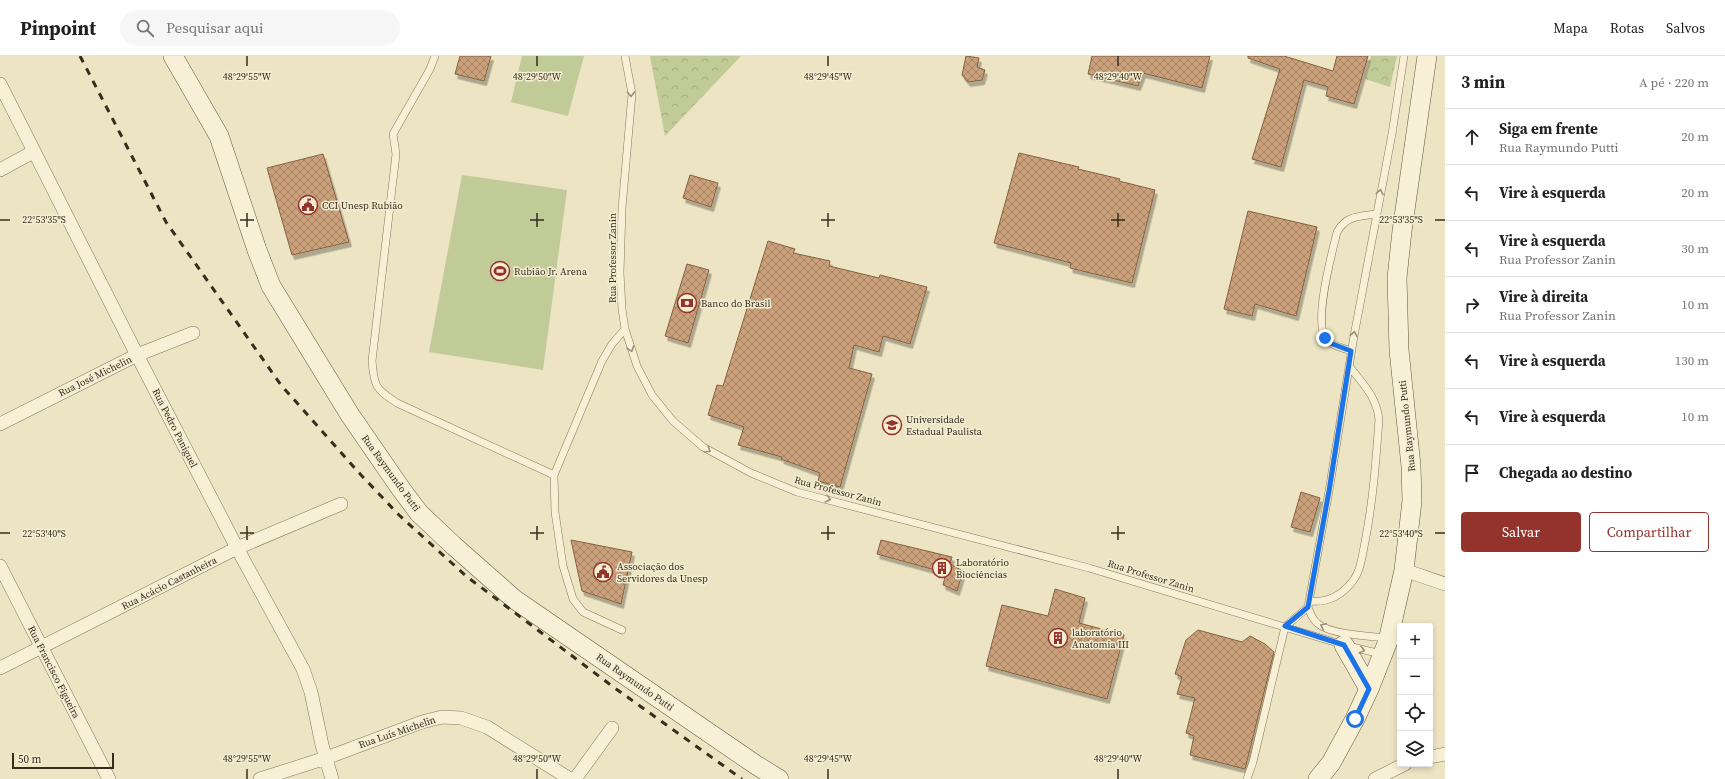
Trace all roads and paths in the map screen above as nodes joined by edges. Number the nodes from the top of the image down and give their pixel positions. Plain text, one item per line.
1 (173, 56) edge
2 (435, 56) edge
3 (625, 56) edge
4 (1404, 56) edge
5 (1427, 56) edge
6 (0, 84) edge
7 (33, 152) junction
8 (0, 170) edge
9 (1376, 214) junction
10 (625, 329) junction
11 (193, 334) dead end
12 (1351, 351) junction
13 (137, 355) junction
14 (1349, 366) junction
15 (0, 424) edge
16 (554, 475) junction
17 (341, 504) dead end
18 (238, 548) junction
19 (0, 566) edge
20 (1404, 570) junction
21 (1445, 584) edge
22 (1308, 604) junction
23 (1285, 626) junction
24 (622, 630) dead end
25 (1344, 645) junction
26 (1386, 647) junction
27 (42, 648) junction
28 (0, 668) edge
29 (1369, 689) junction
30 (612, 728) dead end
31 (1445, 754) edge
32 (1433, 756) edge
33 (326, 758) junction
34 (1399, 767) edge
35 (109, 779) edge
36 (260, 779) edge
37 (332, 779) edge
38 (570, 779) edge
39 (575, 779) edge
40 (779, 779) edge
41 (1247, 779) edge
42 (1318, 779) edge
43 (1375, 779) edge

1 - 40 street, Rua Raymundo Putti
2 - 16 lane
3 -> 10 lane, Rua Professor Zanin
9 -> 4 lane
5 - 20 street, Rua Raymundo Putti
6 - 7 street, Rua Pedro Paniguel
7 - 8 street
7 - 13 street, Rua Pedro Paniguel
12 -> 9 lane
9 - 12 lane
10 - 16 lane
10 -> 23 lane, Rua Professor Zanin
11 - 13 street, Rua José Michelin
12 - 14 lane
13 - 15 street, Rua José Michelin
13 - 18 street, Rua Pedro Paniguel
14 - 22 lane
14 - 22 lane
16 - 24 lane
17 - 18 street, Rua Acácio Castanheira
18 - 27 street, Rua Acácio Castanheira
18 - 33 street, Rua Pedro Paniguel
19 - 27 street, Rua Francisco Figueira
20 - 21 street
20 - 26 street, Rua Raymundo Putti
22 - 23 lane
26 -> 22 lane
23 - 25 lane, Rua Professor Zanin
23 - 41 lane
25 -> 26 lane, Rua Professor Zanin
25 - 29 street
26 - 29 street, Rua Raymundo Putti
27 - 28 street, Rua Acácio Castanheira
27 - 35 street, Rua Francisco Figueira
29 - 42 street, Rua Raymundo Putti
30 - 39 street
31 - 32 street
33 - 36 street, Rua Luís Michelin
33 - 37 street, Rua Pedro Paniguel
33 - 38 street, Rua Luís Michelin
34 - 43 street

